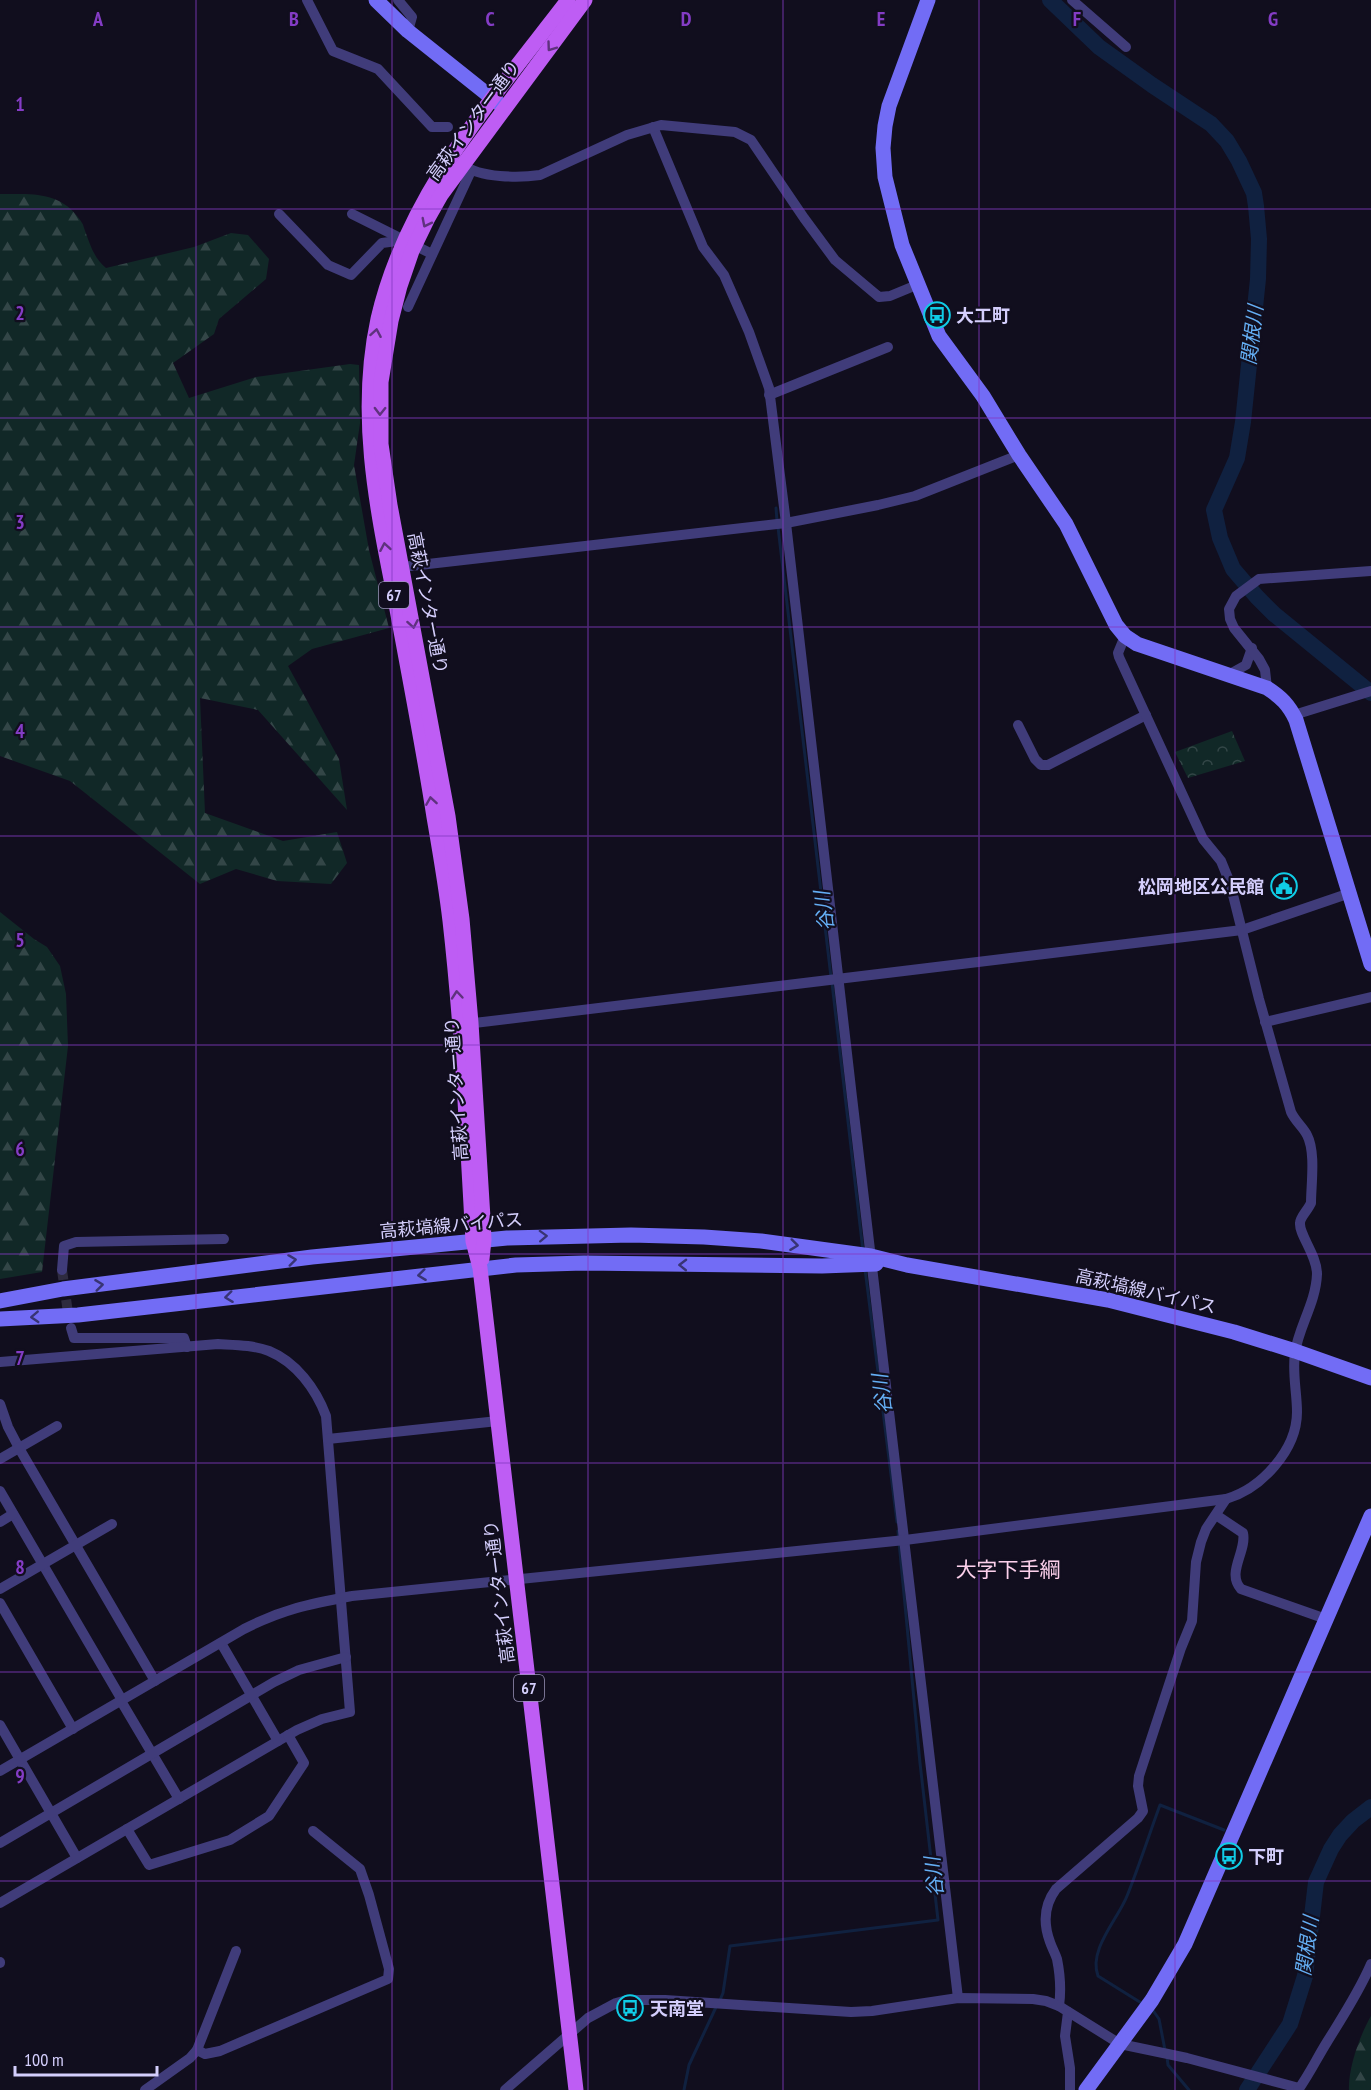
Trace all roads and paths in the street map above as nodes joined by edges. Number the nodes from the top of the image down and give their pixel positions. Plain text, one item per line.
1 (307, 0) edge
2 (376, 0) edge
3 (398, 0) edge
4 (568, 0) edge
5 (585, 0) edge
6 (928, 0) edge
7 (1072, 0) edge
8 (408, 30) junction
9 (1126, 48) dead end
10 (493, 98) junction
11 (506, 108) junction
12 (448, 126) dead end
13 (653, 127) junction
14 (467, 168) junction
15 (279, 214) dead end
16 (352, 214) dead end
17 (410, 242) junction
18 (432, 254) junction
19 (919, 284) junction
20 (408, 307) dead end
21 (888, 347) dead end
22 (770, 394) junction
23 (1019, 455) junction
24 (786, 523) junction
25 (402, 567) junction
26 (1371, 571) edge
27 (1125, 636) junction
28 (1252, 648) junction
29 (1228, 675) junction
30 (1267, 688) junction
31 (1371, 691) edge
32 (1146, 715) junction
33 (1294, 715) junction
34 (1018, 725) dead end
35 (1350, 893) junction
36 (1242, 930) junction
37 (1371, 964) edge
38 (838, 979) junction
39 (1371, 997) edge
40 (1265, 1022) junction
41 (466, 1024) junction
42 (224, 1239) dead end
43 (479, 1241) junction
44 (872, 1260) junction
45 (480, 1269) junction
46 (62, 1270) tunnel mouth
47 (0, 1301) edge
48 (0, 1319) edge
49 (71, 1328) dead end
50 (188, 1347) junction
51 (1295, 1351) junction
52 (0, 1362) edge
53 (1371, 1378) edge
54 (0, 1404) edge
55 (498, 1421) junction
56 (57, 1426) dead end
57 (328, 1439) junction
58 (19, 1448) junction
59 (0, 1459) edge
60 (0, 1491) edge
61 (1226, 1499) junction
62 (13, 1514) junction
63 (1216, 1515) junction
64 (1371, 1516) edge
65 (0, 1522) edge
66 (112, 1524) dead end
67 (905, 1540) junction
68 (75, 1545) junction
69 (42, 1564) junction
70 (517, 1580) junction
71 (0, 1588) edge
72 (341, 1598) junction
73 (0, 1603) edge
74 (1326, 1619) junction
75 (221, 1643) junction
76 (346, 1657) junction
77 (155, 1681) junction
78 (252, 1695) junction
79 (121, 1700) junction
80 (0, 1725) edge
81 (73, 1729) junction
82 (283, 1738) junction
83 (152, 1754) junction
84 (20, 1760) junction
85 (0, 1771) edge
86 (179, 1799) junction
87 (51, 1813) junction
88 (127, 1829) junction
89 (313, 1831) dead end
90 (0, 1843) edge
91 (77, 1858) junction
92 (0, 1903) edge
93 (236, 1951) dead end
94 (1371, 1964) edge
95 (958, 1998) junction
96 (1063, 2009) junction
97 (570, 2032) junction
98 (1120, 2044) junction
99 (197, 2050) junction
100 (1298, 2089) edge
101 (145, 2090) edge
102 (504, 2090) edge
103 (576, 2090) edge
104 (1070, 2090) edge
105 (1086, 2090) edge

1 - 12 street
2 - 8 main road
3 - 8 street
4 - 10 main road, 高萩インター通り / 67
5 -> 11 main road, 高萩インター通り / 67
6 - 19 main road
7 - 9 street
8 - 10 main road
10 - 11 main road
10 - 17 main road, 高萩インター通り / 67
11 - 14 main road, 高萩インター通り / 67
13 - 14 street
13 - 19 street
13 - 22 street
14 -> 17 main road, 高萩インター通り / 67
14 - 18 street
15 - 17 street
16 - 17 street
17 - 18 street
17 -> 25 main road, 高萩インター通り / 67
41 -> 17 main road, 高萩インター通り / 67
18 - 20 street
19 - 23 main road
21 - 22 street
22 - 24 street
23 - 24 street
23 - 27 main road
24 - 25 street
24 - 38 street
25 -> 41 main road, 高萩インター通り / 67
26 - 28 street
27 - 29 main road
27 - 32 street
28 - 29 street
28 - 30 street
29 - 30 main road
30 - 33 main road
31 - 33 street
32 - 34 street
32 - 36 street
33 - 35 main road
35 - 36 street
35 - 37 main road
36 - 38 street
36 - 40 street
38 - 41 street
38 - 44 street
39 - 40 street
40 - 51 street
41 - 43 main road, 高萩インター通り / 67
42 - 46 street
43 -> 44 main road, 高萩塙線バイパス
43 - 45 main road, 高萩インター通り / 67
47 -> 43 main road, 高萩塙線バイパス
44 -> 45 main road, 高萩塙線バイパス
44 - 51 main road, 高萩塙線バイパス
44 - 67 street
45 -> 48 main road, 高萩塙線バイパス
45 - 55 main road, 高萩インター通り / 67
49 - 50 street
50 - 52 street
50 - 57 street
51 - 53 main road, 高萩塙線バイパス
51 - 61 street
54 - 58 street
55 - 57 street
55 - 70 main road, 高萩インター通り / 67
56 - 58 street
57 - 72 street
58 - 59 street
58 - 68 street
60 - 62 street
61 - 63 street
61 - 67 street
62 - 65 street
62 - 69 street
63 - 74 street
63 - 96 street
64 - 74 main road
66 - 68 street
67 - 70 street
67 - 95 street
68 - 69 street
68 - 77 street
69 - 71 street
69 - 79 street
70 - 72 street
70 - 97 main road, 高萩インター通り / 67
72 - 75 street
72 - 76 street
73 - 81 street
74 - 98 main road
75 - 77 street
75 - 78 street
76 - 78 street
76 - 82 street
77 - 79 street
78 - 82 street
78 - 83 street
79 - 81 street
79 - 83 street
80 - 84 street
81 - 84 street
82 - 86 street
82 - 88 street
83 - 86 street
83 - 87 street
84 - 85 street
84 - 87 street
86 - 88 street
87 - 90 street
87 - 91 street
88 - 91 street
89 - 99 street
91 - 92 street
93 - 99 street
94 - 100 street
95 - 96 street
95 - 97 street
96 - 98 street
96 - 104 street
97 - 102 street
97 - 103 main road, 高萩インター通り / 67
98 - 100 street
98 - 105 main road
99 - 101 street

